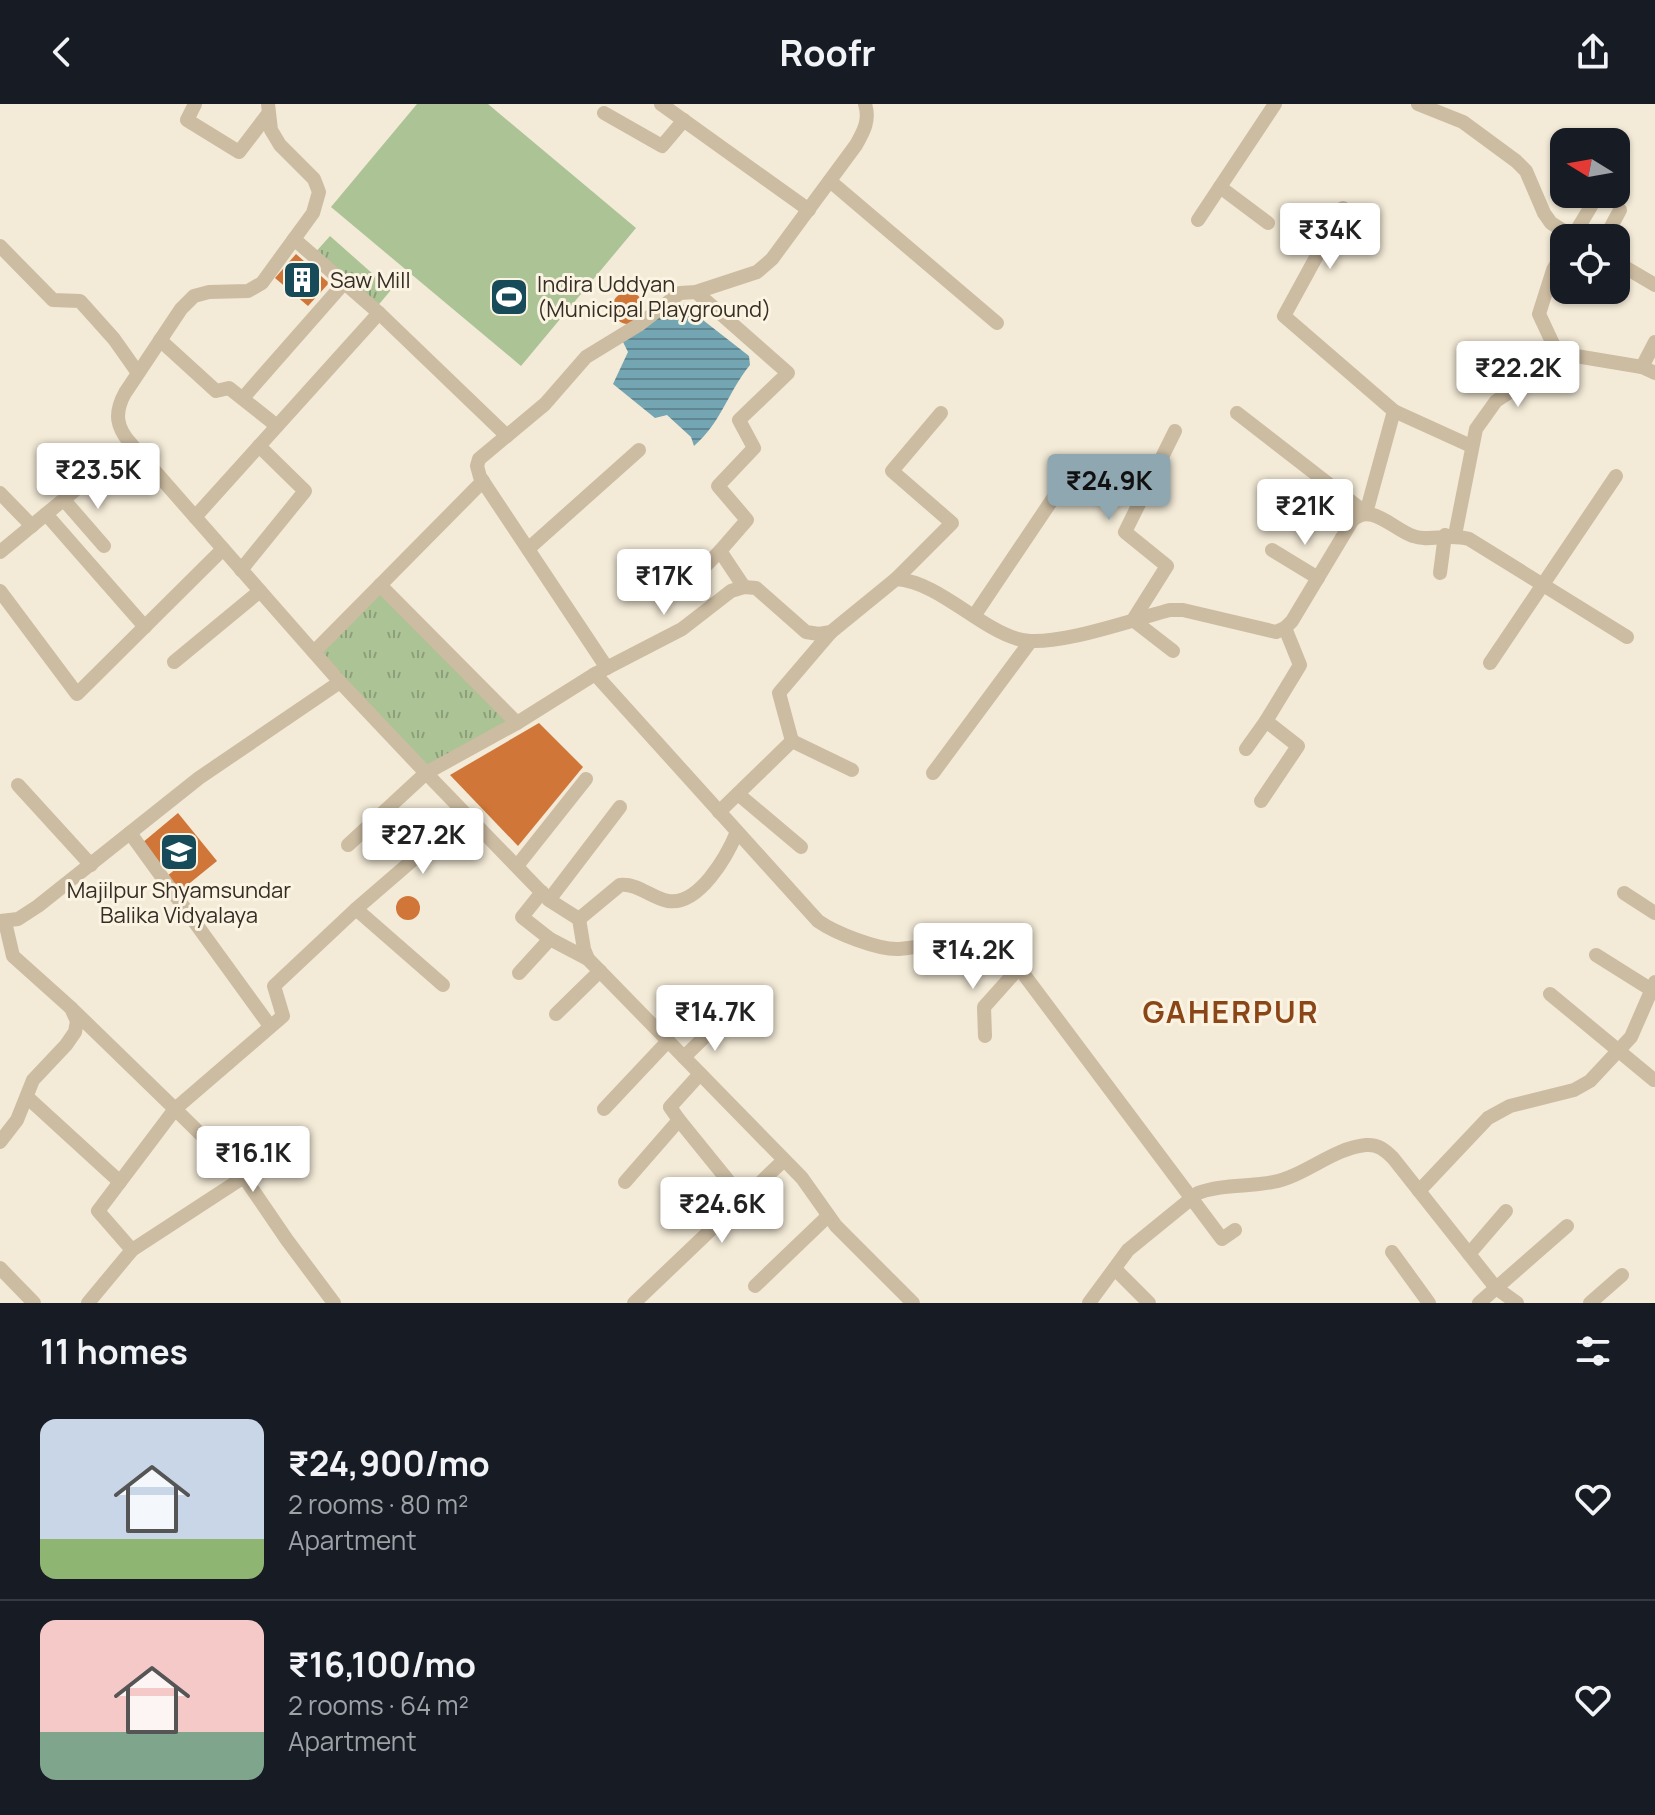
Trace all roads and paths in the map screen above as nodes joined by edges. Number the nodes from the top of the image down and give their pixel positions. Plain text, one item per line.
1 (195, 104) edge
2 (661, 104) edge
3 (1275, 104) edge
4 (1418, 104) edge
5 (869, 107) edge
6 (268, 109) edge
7 (604, 113) dead end
8 (684, 120) junction
9 (830, 181) junction
10 (1220, 187) junction
11 (1343, 208) dead end
12 (809, 210) junction
13 (1620, 210) dead end
14 (1198, 220) dead end
15 (1268, 223) dead end
16 (1552, 224) edge
17 (1612, 224) edge
18 (294, 239) junction
19 (0, 246) edge
20 (1630, 270) edge
21 (1550, 279) edge
22 (344, 283) junction
23 (1655, 285) edge
24 (696, 292) junction
25 (379, 313) junction
26 (997, 323) dead end
27 (160, 340) junction
28 (1655, 342) edge
29 (1560, 359) junction
30 (1648, 370) edge
31 (138, 373) junction
32 (243, 398) junction
33 (1394, 411) junction
34 (941, 413) dead end
35 (1237, 413) dead end
36 (277, 426) junction
37 (1175, 431) dead end
38 (507, 436) junction
39 (131, 444) junction
40 (259, 446) junction
41 (1471, 446) junction
42 (639, 450) dead end
43 (1616, 476) dead end
44 (483, 481) junction
45 (0, 493) edge
46 (1054, 497) dead end
47 (64, 500) junction
48 (1366, 513) junction
49 (46, 514) junction
50 (195, 517) junction
51 (32, 526) junction
52 (1450, 535) junction
53 (104, 546) dead end
54 (223, 549) junction
55 (528, 549) junction
56 (1272, 550) dead end
57 (720, 551) junction
58 (0, 552) edge
59 (241, 570) junction
60 (1440, 573) dead end
61 (1318, 578) junction
62 (896, 579) junction
63 (689, 583) dead end
64 (380, 585) junction
65 (1542, 585) junction
66 (744, 587) junction
67 (0, 591) edge
68 (260, 591) junction
69 (974, 616) junction
70 (1133, 620) junction
71 (145, 627) junction
72 (1285, 628) junction
73 (831, 632) junction
74 (1627, 637) dead end
75 (1030, 642) junction
76 (1173, 651) dead end
77 (314, 652) junction
78 (174, 662) dead end
79 (1490, 663) dead end
80 (601, 671) junction
81 (340, 682) junction
82 (1266, 721) junction
83 (517, 723) junction
84 (792, 741) junction
85 (1246, 749) dead end
86 (852, 770) dead end
87 (426, 773) junction
88 (933, 773) dead end
89 (586, 779) dead end
90 (18, 785) dead end
91 (738, 794) junction
92 (1261, 801) dead end
93 (620, 807) dead end
94 (719, 812) junction
95 (466, 814) junction
96 (737, 832) junction
97 (130, 833) junction
98 (348, 845) dead end
99 (801, 847) dead end
100 (91, 865) junction
101 (517, 866) junction
102 (1624, 893) dead end
103 (546, 896) junction
104 (356, 909) junction
105 (1655, 913) edge
106 (579, 919) junction
107 (2, 922) edge
108 (550, 939) junction
109 (1596, 955) dead end
110 (588, 959) junction
111 (1019, 968) junction
112 (600, 971) junction
113 (519, 973) dead end
114 (443, 985) dead end
115 (1653, 988) edge
116 (1550, 994) dead end
117 (71, 1008) junction
118 (556, 1014) dead end
119 (720, 1022) dead end
120 (270, 1026) junction
121 (985, 1036) dead end
122 (668, 1041) junction
123 (1619, 1051) junction
124 (684, 1057) junction
125 (700, 1074) junction
126 (1654, 1080) edge
127 (27, 1097) junction
128 (175, 1109) junction
129 (604, 1109) dead end
130 (679, 1120) junction
131 (0, 1142) edge
132 (784, 1160) junction
133 (244, 1177) junction
134 (120, 1182) junction
135 (625, 1182) dead end
136 (1419, 1191) junction
137 (743, 1199) junction
138 (1190, 1200) junction
139 (1506, 1211) dead end
140 (828, 1216) junction
141 (1567, 1226) dead end
142 (1235, 1230) dead end
143 (132, 1250) junction
144 (1392, 1252) dead end
145 (1469, 1254) junction
146 (0, 1268) edge
147 (1115, 1269) junction
148 (1622, 1275) dead end
149 (755, 1286) dead end
150 (1496, 1288) junction
151 (34, 1303) edge
152 (88, 1303) edge
153 (334, 1303) edge
154 (634, 1303) edge
155 (913, 1303) edge
156 (1089, 1303) edge
157 (1149, 1303) edge
158 (1429, 1303) edge
159 (1479, 1303) edge
160 (1517, 1303) edge
161 (1590, 1303) edge

1 - 6 street
2 - 8 street
3 - 10 street
4 - 16 street
5 - 9 street
6 - 18 street
7 - 8 street
8 - 12 street
9 - 12 street
9 - 26 street
10 - 14 street
10 - 15 street
11 - 33 street
12 - 24 street
13 - 17 street
18 - 22 street
18 - 27 street
19 - 31 street
20 - 23 street
21 - 29 street
22 - 25 street
22 - 32 street
24 - 38 street
24 - 57 street
25 - 36 street
25 - 38 street
27 - 31 street
27 - 32 street
28 - 30 street
29 - 30 street
29 - 41 street
31 - 39 street
32 - 36 street
33 - 41 street
33 - 48 street
34 - 62 street
35 - 48 street
36 - 40 street
37 - 70 street
38 - 44 street
39 - 47 street
39 - 50 street
40 - 50 street
40 - 59 street
41 - 52 street
42 - 55 street
43 - 65 street
44 - 55 street
44 - 64 street
45 - 51 street
46 - 69 street
47 - 49 street
47 - 53 street
48 - 52 street
48 - 61 street
49 - 51 street
49 - 71 street
50 - 54 street
51 - 58 street
52 - 60 street
52 - 65 street
54 - 59 street
54 - 71 street
55 - 80 street
56 - 61 street
57 - 63 street
57 - 66 street
59 - 68 street
61 - 72 street
62 - 69 street
62 - 73 street
64 - 77 street
64 - 83 street
65 - 74 street
65 - 79 street
66 - 73 street
66 - 80 street
67 - 71 street
68 - 77 street
68 - 78 street
69 - 75 street
70 - 72 street
70 - 75 street
70 - 76 street
72 - 82 street
73 - 84 street
75 - 88 street
77 - 81 street
80 - 83 street
80 - 94 street
81 - 87 street
81 - 97 street
82 - 85 street
82 - 92 street
83 - 87 street
84 - 86 street
84 - 91 street
87 - 95 street
87 - 98 street
89 - 101 street
90 - 100 street
91 - 94 street
91 - 99 street
93 - 103 street
94 - 96 street
95 - 101 street
95 - 104 street
96 - 106 street
96 - 111 street
97 - 100 street
97 - 120 street
100 - 107 street
101 - 103 street
102 - 105 street
103 - 106 street
103 - 108 street
104 - 114 street
104 - 120 street
106 - 110 street
107 - 117 street
108 - 110 street
108 - 113 street
109 - 115 street
110 - 112 street
111 - 121 street
111 - 138 street
112 - 118 street
112 - 122 street
115 - 123 street
116 - 123 street
117 - 127 street
117 - 128 street
119 - 124 street
120 - 128 street
122 - 124 street
122 - 129 street
123 - 126 street
123 - 136 street
124 - 125 street
125 - 130 street
125 - 132 street
127 - 131 street
127 - 134 street
128 - 133 street
128 - 134 street
130 - 135 street
130 - 137 street
132 - 137 street
132 - 140 street
133 - 143 street
133 - 153 street
134 - 143 street
136 - 138 street
136 - 145 street
137 - 154 street
138 - 142 street
138 - 147 street
139 - 145 street
140 - 149 street
140 - 155 street
141 - 150 street
143 - 152 street
144 - 158 street
145 - 150 street
146 - 151 street
147 - 156 street
147 - 157 street
148 - 161 street
150 - 159 street
150 - 160 street

